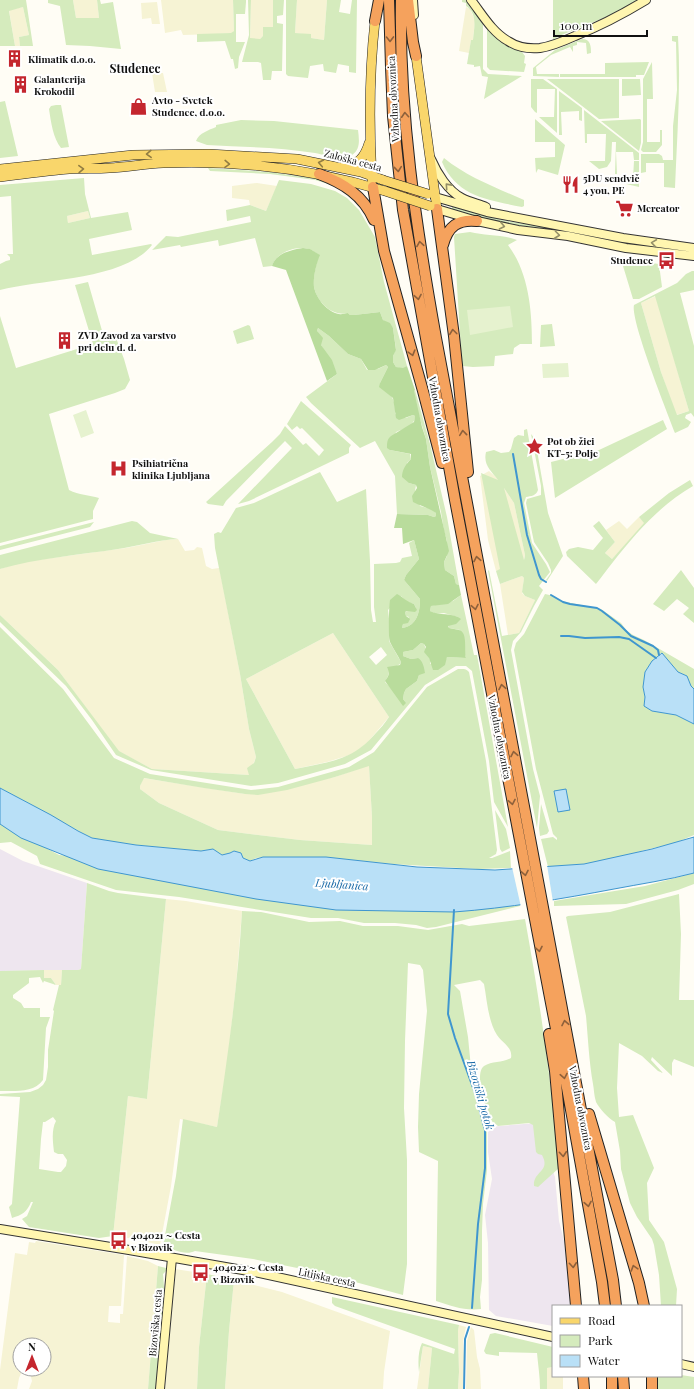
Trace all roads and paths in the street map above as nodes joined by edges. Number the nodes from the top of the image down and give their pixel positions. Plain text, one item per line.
1 (376, 0) edge
2 (379, 0) edge
3 (389, 0) edge
4 (401, 0) edge
5 (408, 0) edge
6 (413, 0) edge
7 (471, 0) edge
8 (646, 0) edge
9 (375, 21) junction
10 (416, 56) junction
11 (370, 136) junction
12 (429, 152) junction
13 (339, 166) junction
14 (0, 169) edge
15 (319, 174) junction
16 (372, 176) junction
17 (0, 177) edge
18 (372, 187) junction
19 (432, 195) junction
20 (434, 207) junction
21 (507, 216) junction
22 (477, 221) junction
23 (380, 235) junction
24 (694, 248) edge
25 (443, 253) junction
26 (694, 256) edge
27 (455, 500) junction
28 (469, 513) junction
29 (548, 996) junction
30 (572, 1062) junction
31 (0, 1229) edge
32 (172, 1258) junction
33 (576, 1305) edge
34 (605, 1305) edge
35 (616, 1305) edge
36 (644, 1305) edge
37 (552, 1337) edge
38 (682, 1364) edge
39 (694, 1367) edge
40 (583, 1377) edge
41 (612, 1377) edge
42 (623, 1377) edge
43 (652, 1377) edge
44 (160, 1389) edge
45 (584, 1389) edge
46 (612, 1389) edge
47 (624, 1389) edge
48 (652, 1389) edge

1 - 9 main road
2 - 9 highway
3 -> 27 highway, Vzhodna obvoznica
28 -> 4 highway, Vzhodna obvoznica
5 - 10 highway
6 - 10 main road
7 - 8 main road
9 - 11 main road
10 - 12 main road
11 - 13 main road
11 - 16 main road
12 - 19 main road
21 -> 12 main road
13 -> 14 main road, Zaloška cesta
13 - 16 main road, Zaloška cesta
17 -> 15 main road
15 - 18 main road
15 - 23 highway
16 - 18 main road
16 - 19 main road, Zaloška cesta, bridge
18 - 20 main road, bridge
18 - 23 highway
19 - 20 main road
19 - 21 main road, Zaloška cesta
20 - 22 main road
20 - 25 highway
24 -> 21 main road, Zaloška cesta
22 - 25 highway
22 -> 26 main road
23 -> 27 highway
28 -> 25 highway
27 -> 29 highway, Vzhodna obvoznica
30 -> 28 highway, Vzhodna obvoznica
29 -> 33 highway
29 -> 34 highway, Vzhodna obvoznica
30 - 35 highway, Vzhodna obvoznica
36 -> 30 highway
31 - 32 main road, Litijska cesta
32 - 37 main road, Litijska cesta
32 - 44 main road, Bizoviška cesta
38 - 39 main road
40 - 45 highway
41 - 46 highway
42 - 47 highway
43 - 48 highway

